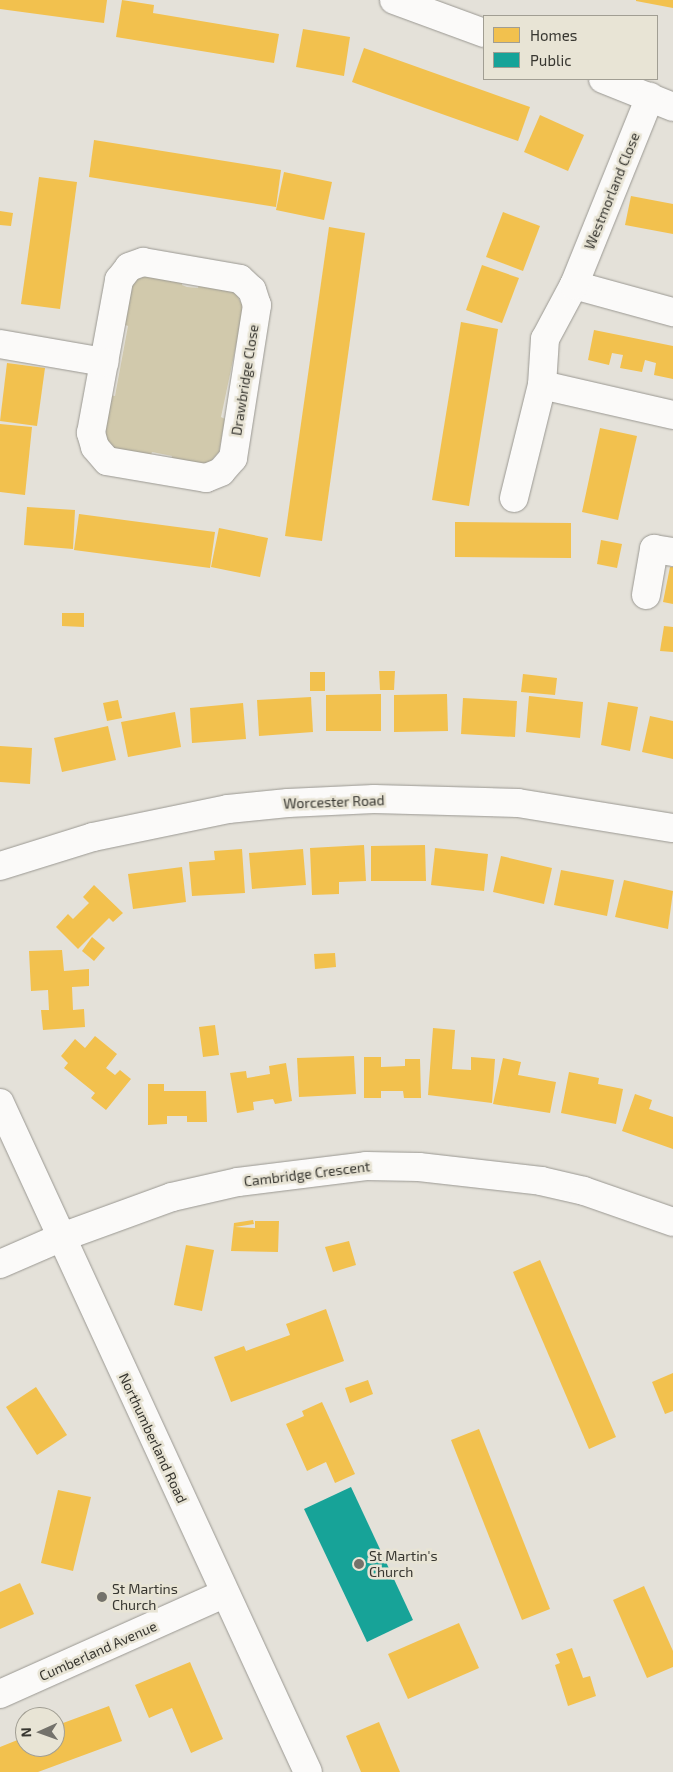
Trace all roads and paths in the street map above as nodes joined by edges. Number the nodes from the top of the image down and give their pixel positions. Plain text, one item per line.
1 (400, 1) edge
2 (483, 33) edge
3 (606, 80) edge
4 (662, 102) edge
5 (574, 285) junction
6 (673, 312) edge
7 (0, 344) edge
8 (104, 362) junction
9 (542, 385) junction
10 (673, 415) edge
11 (514, 498) dead end
12 (673, 552) edge
13 (646, 595) dead end
14 (673, 828) edge
15 (0, 866) edge
16 (0, 1103) edge
17 (673, 1222) edge
18 (62, 1237) junction
19 (0, 1264) edge
20 (224, 1594) junction
21 (0, 1694) edge
22 (308, 1772) edge

1 - 2 street
3 - 4 street
4 - 5 street, Westmorland Close
5 - 6 street
5 - 9 street, Westmorland Close
7 - 8 street
8 - 8 street, Drawbridge Close
9 - 10 street
9 - 11 street, Westmorland Close
12 - 13 street
14 - 15 street, Worcester Road
16 - 18 street, Northumberland Road
17 - 18 street, Cambridge Crescent
18 - 19 street, Cambridge Crescent
18 - 20 street, Northumberland Road
20 - 21 street, Cumberland Avenue
20 - 22 street, Northumberland Road

